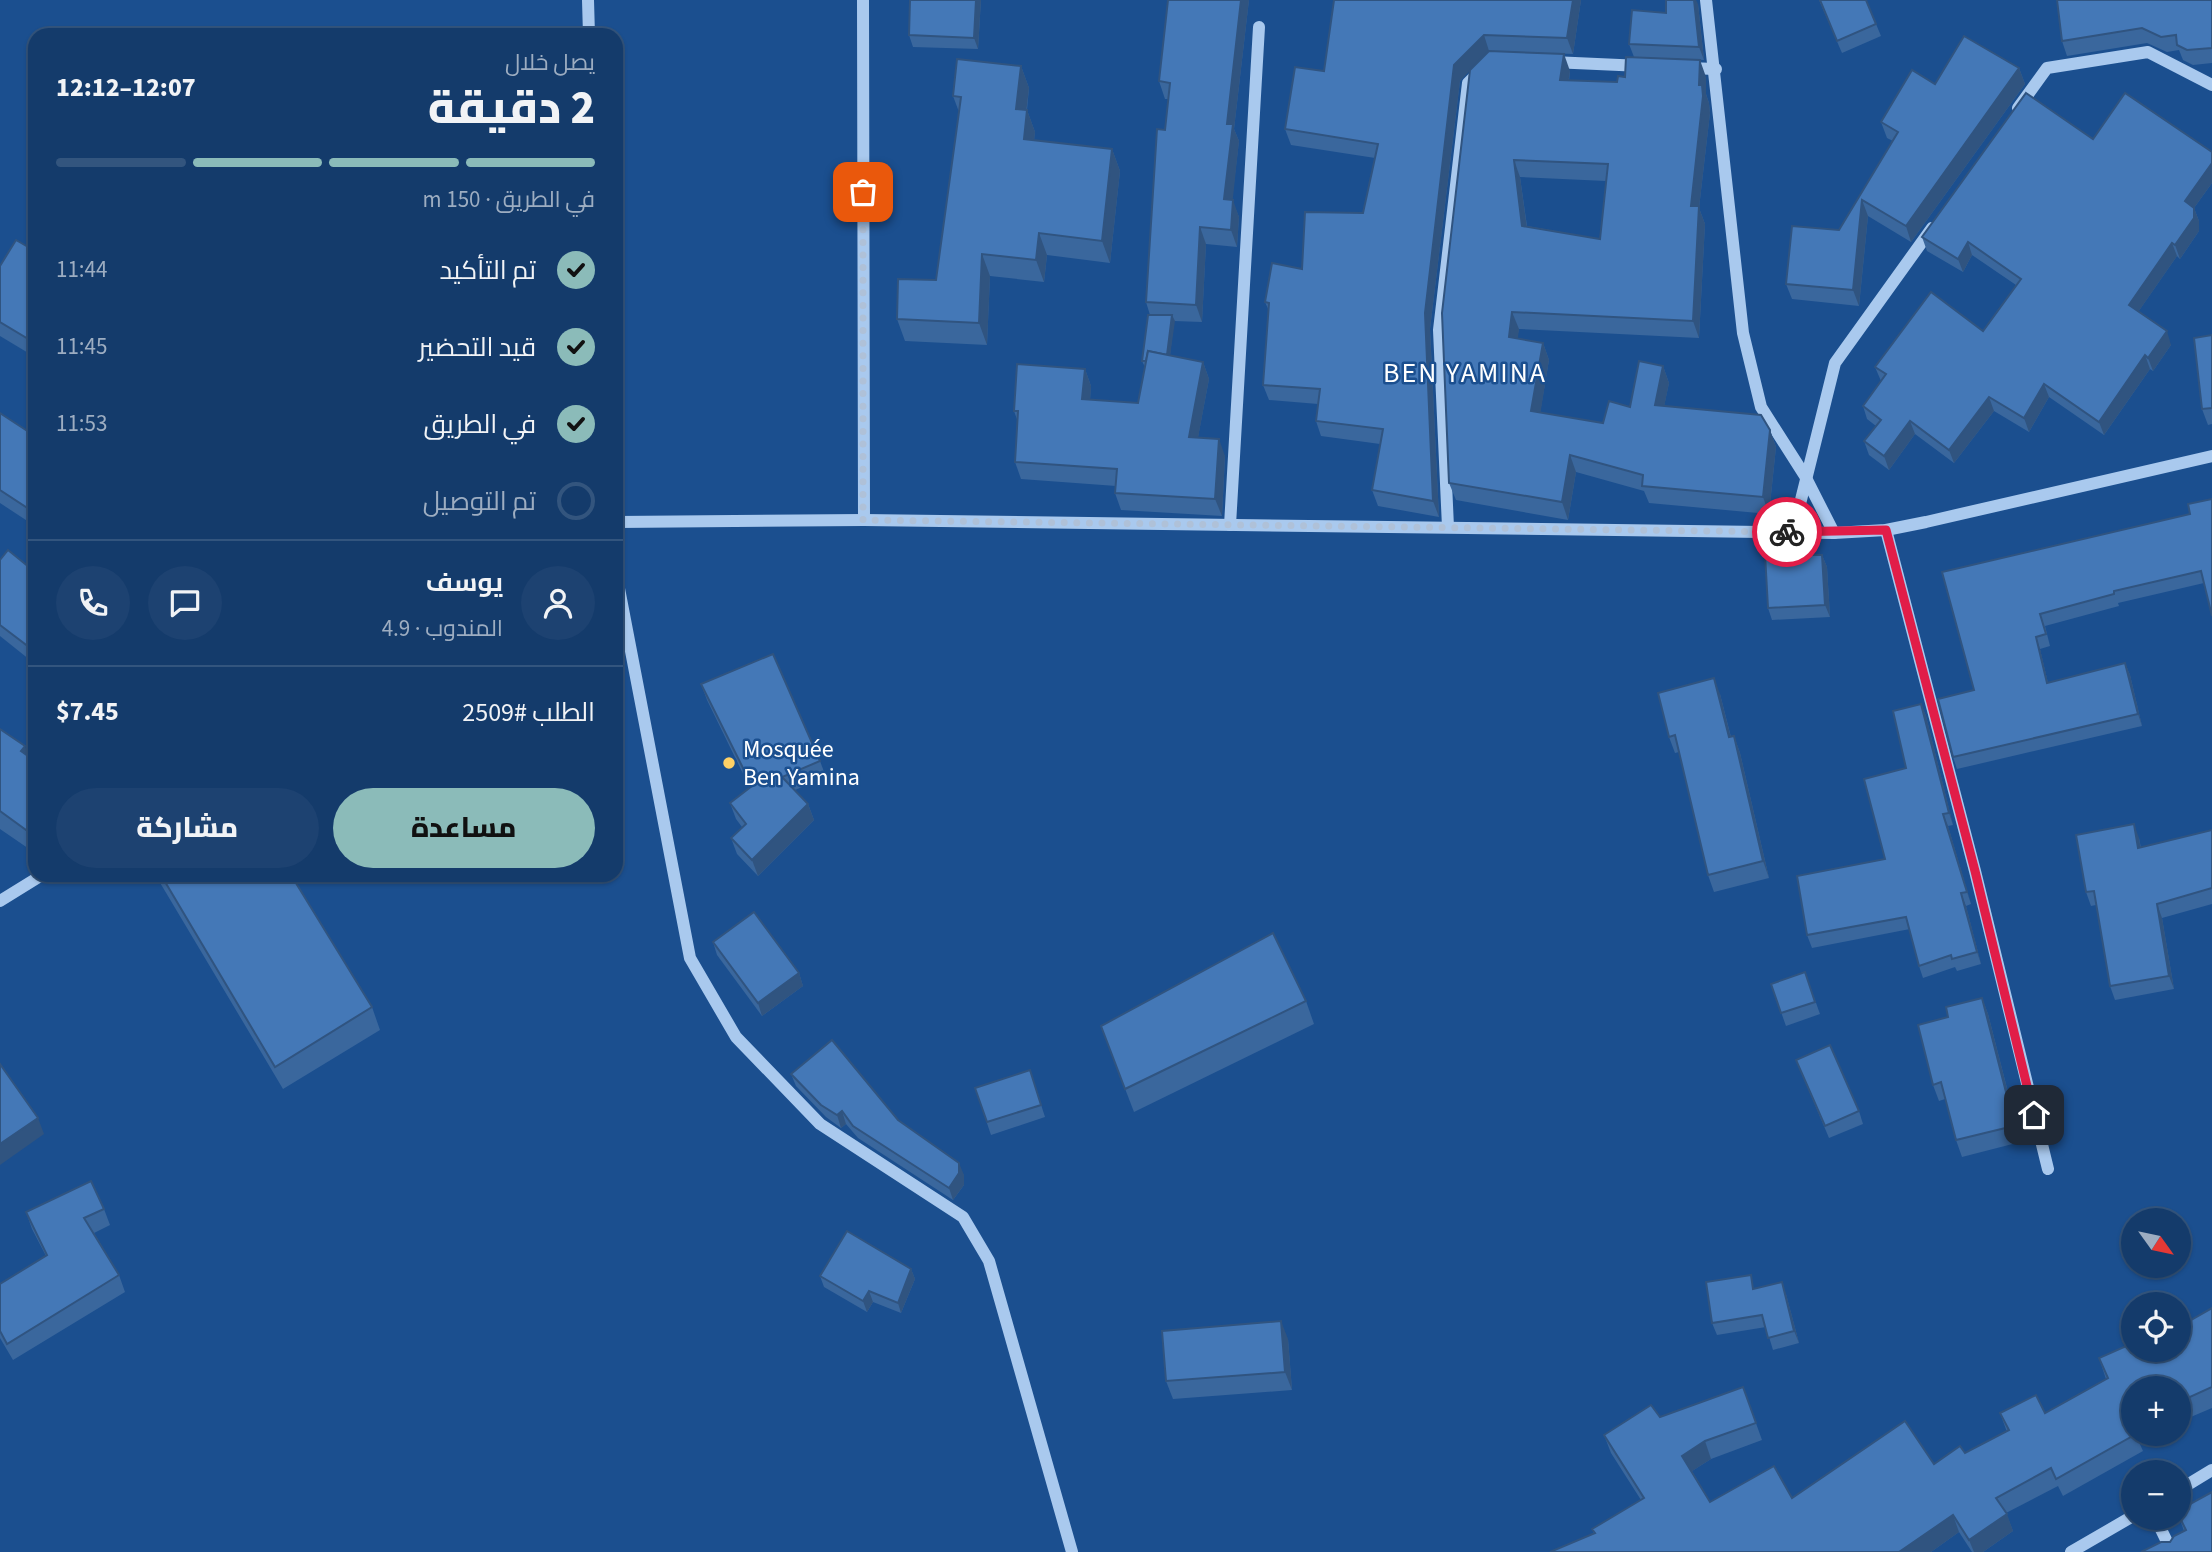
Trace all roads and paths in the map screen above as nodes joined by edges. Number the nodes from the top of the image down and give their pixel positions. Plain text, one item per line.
1 (587, 0) edge
2 (863, 0) edge
3 (1706, 0) edge
4 (1259, 27) dead end
5 (589, 28) edge
6 (1492, 59) edge
7 (1545, 61) edge
8 (1650, 66) edge
9 (1676, 67) edge
10 (1716, 69) junction
11 (2212, 85) edge
12 (2006, 125) edge
13 (1941, 216) edge
14 (2212, 456) edge
15 (1805, 476) junction
16 (863, 520) junction
17 (623, 522) edge
18 (1230, 525) junction
19 (1448, 527) junction
20 (1886, 530) junction
21 (1793, 532) junction
22 (1834, 533) junction
23 (623, 609) edge
24 (31, 882) edge
25 (0, 901) edge
26 (2048, 1169) dead end
27 (2212, 1471) edge
28 (2191, 1483) edge
29 (2121, 1523) edge
30 (2161, 1530) edge
31 (1072, 1552) edge
32 (2071, 1552) edge
33 (2172, 1552) edge

1 - 5 street
2 - 16 street
3 - 10 street
4 - 18 street
6 - 19 street
7 - 8 street
9 - 10 street
10 - 15 street
11 - 12 street
13 - 15 street
14 - 20 street
15 - 21 street
15 - 22 street
16 - 17 street
16 - 18 street
18 - 19 street
19 - 21 street
20 - 22 street
20 - 26 street
21 - 22 street
23 - 31 street
24 - 25 street
27 - 28 street
29 - 32 street
30 - 33 street

